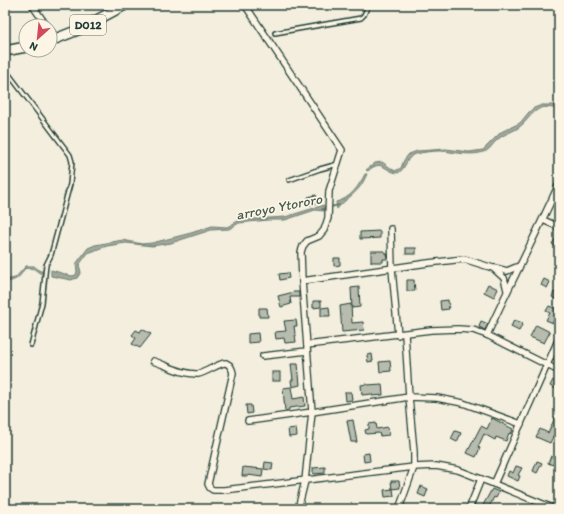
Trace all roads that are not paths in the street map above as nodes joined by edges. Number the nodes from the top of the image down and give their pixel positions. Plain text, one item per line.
1 (32, 5) edge
2 (125, 5) edge
3 (245, 5) edge
4 (365, 5) edge
5 (41, 18) edge
6 (275, 33) dead end
7 (58, 38) edge
8 (18, 49) edge
9 (5, 51) edge
10 (5, 69) edge
11 (338, 164) junction
12 (289, 180) dead end
13 (559, 184) edge
14 (543, 220) junction
15 (559, 227) edge
16 (391, 229) dead end
17 (519, 266) junction
18 (493, 268) junction
19 (392, 269) junction
20 (302, 281) junction
21 (507, 290) junction
22 (405, 334) junction
23 (487, 334) junction
24 (398, 335) junction
25 (559, 338) edge
26 (31, 345) dead end
27 (307, 348) junction
28 (262, 356) dead end
29 (153, 361) dead end
30 (546, 365) junction
31 (559, 370) edge
32 (409, 397) junction
33 (312, 412) junction
34 (248, 421) dead end
35 (521, 424) junction
36 (414, 467) junction
37 (481, 479) junction
38 (305, 481) junction
39 (494, 484) junction
40 (559, 499) edge
41 (298, 509) edge
42 (399, 509) edge
43 (469, 509) edge
44 (555, 509) edge

1 - 5 street
2 - 7 main road, D012
3 - 11 street
4 - 6 lane
8 - 9 main road
10 - 26 lane
11 - 12 lane
11 - 20 street
13 - 14 street
14 - 15 street
14 - 17 street
16 - 19 street
17 - 18 street
17 - 21 street
18 - 19 street
18 - 21 street
19 - 20 street
19 - 24 street
20 - 27 street
21 - 23 street
22 - 23 street
22 - 24 street
22 - 32 street
23 - 30 street
24 - 27 street
25 - 30 street
27 - 28 street
27 - 33 street
29 - 38 street
30 - 31 street
30 - 35 street
32 - 33 street
32 - 35 street
32 - 36 street
33 - 34 street
33 - 38 street
35 - 39 street
36 - 37 street
36 - 38 street
36 - 42 street
37 - 39 street
37 - 43 street
38 - 41 street
39 - 44 street
40 - 44 street

